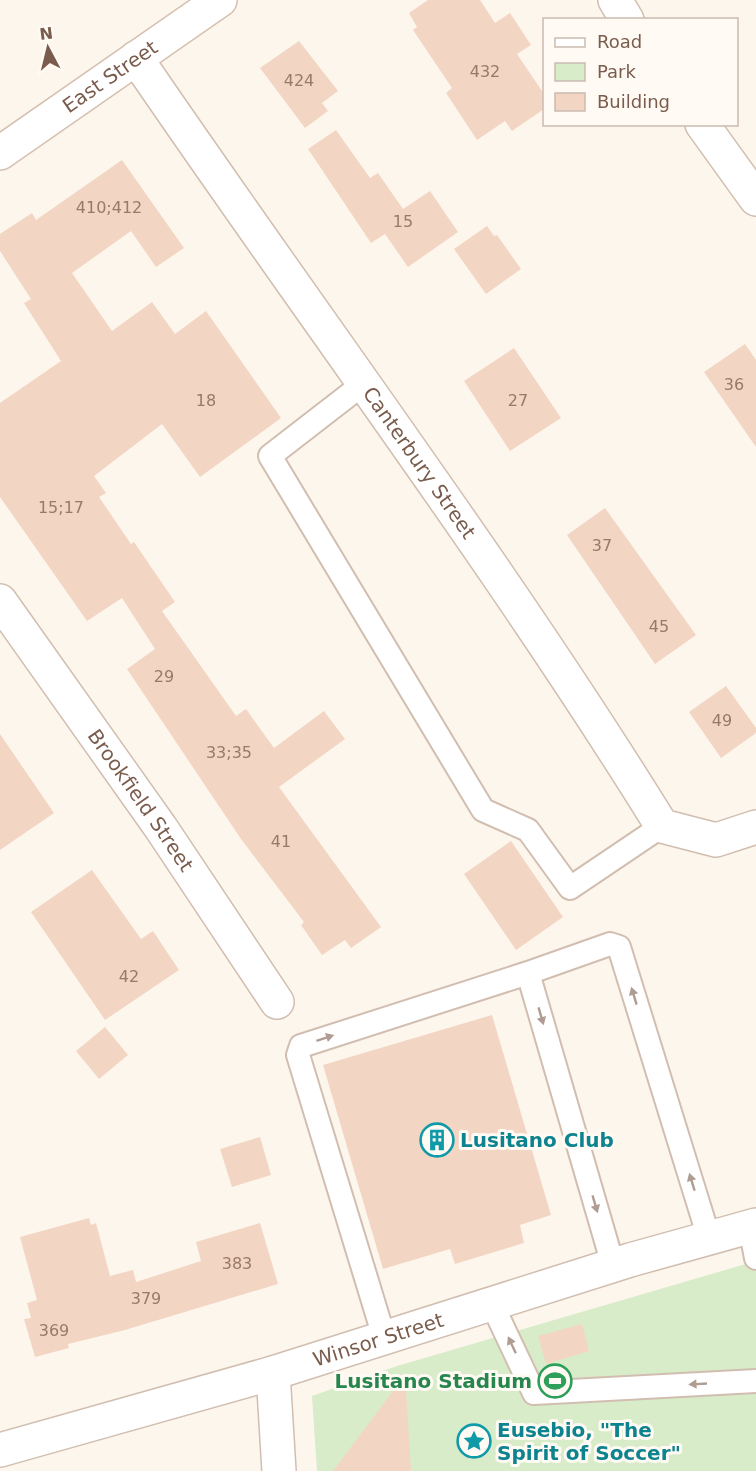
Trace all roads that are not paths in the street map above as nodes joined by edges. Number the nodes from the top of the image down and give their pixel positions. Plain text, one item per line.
1 (220, 0) edge
2 (615, 0) edge
3 (626, 18) edge
4 (136, 58) junction
5 (703, 126) edge
6 (0, 153) edge
7 (756, 199) edge
8 (363, 384) junction
9 (0, 601) edge
10 (662, 826) junction
11 (756, 827) edge
12 (528, 973) junction
13 (277, 1002) dead end
14 (754, 1237) edge
15 (709, 1238) junction
16 (613, 1265) junction
17 (492, 1304) junction
18 (384, 1337) junction
19 (273, 1373) junction
20 (756, 1381) edge
21 (0, 1450) edge
22 (279, 1471) edge

1 - 4 street, East Street
2 - 3 street
4 - 6 street, East Street
4 - 8 street, Canterbury Street
5 - 7 street
8 - 10 street, Canterbury Street
8 - 10 lane
9 - 13 street, Brookfield Street
10 - 11 street
15 -> 12 lane
12 -> 16 lane
18 -> 12 lane
14 - 15 street, Winsor Street
15 - 16 street, Winsor Street
16 - 17 street, Winsor Street
17 - 18 street, Winsor Street
20 -> 17 lane
18 - 19 street, Winsor Street
19 - 21 street, Winsor Street
19 - 22 street

